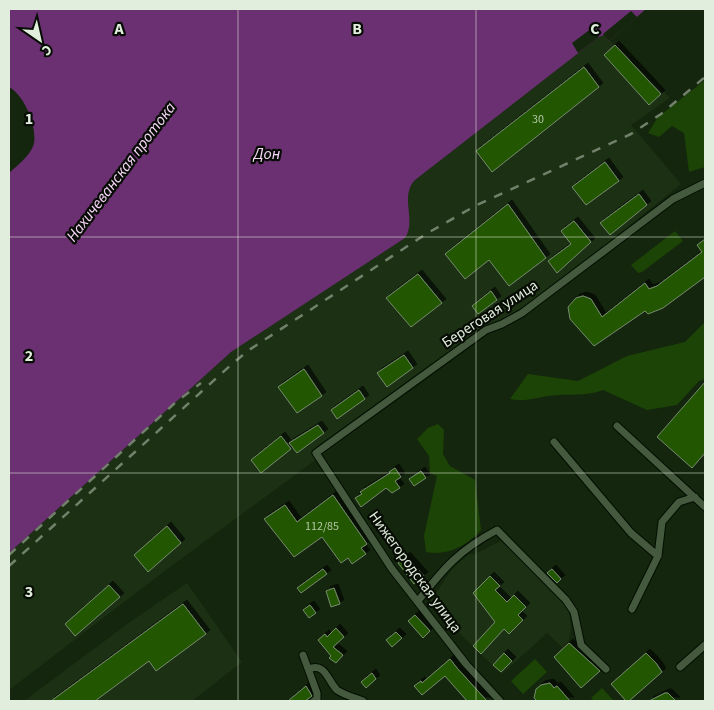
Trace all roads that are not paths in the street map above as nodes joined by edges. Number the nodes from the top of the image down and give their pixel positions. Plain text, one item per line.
1 (705, 183) edge
2 (617, 426) dead end
3 (554, 442) dead end
4 (316, 453) joint
5 (695, 497) junction
6 (705, 508) edge
7 (658, 556) junction
8 (418, 601) junction
9 (632, 609) dead end
10 (705, 645) edge
11 (303, 655) dead end
12 (680, 667) dead end
13 (309, 669) junction
14 (606, 669) dead end
15 (314, 701) edge
16 (363, 701) edge
17 (500, 701) edge

1 - 4 street, Береговая улица
2 - 5 street
3 - 7 street
4 - 8 street, Нижегородская улица
5 - 6 street
5 - 7 street
7 - 9 street
8 - 14 street
8 - 17 street, Нижегородская улица
10 - 12 street
11 - 13 street
13 - 15 street
13 - 16 street

